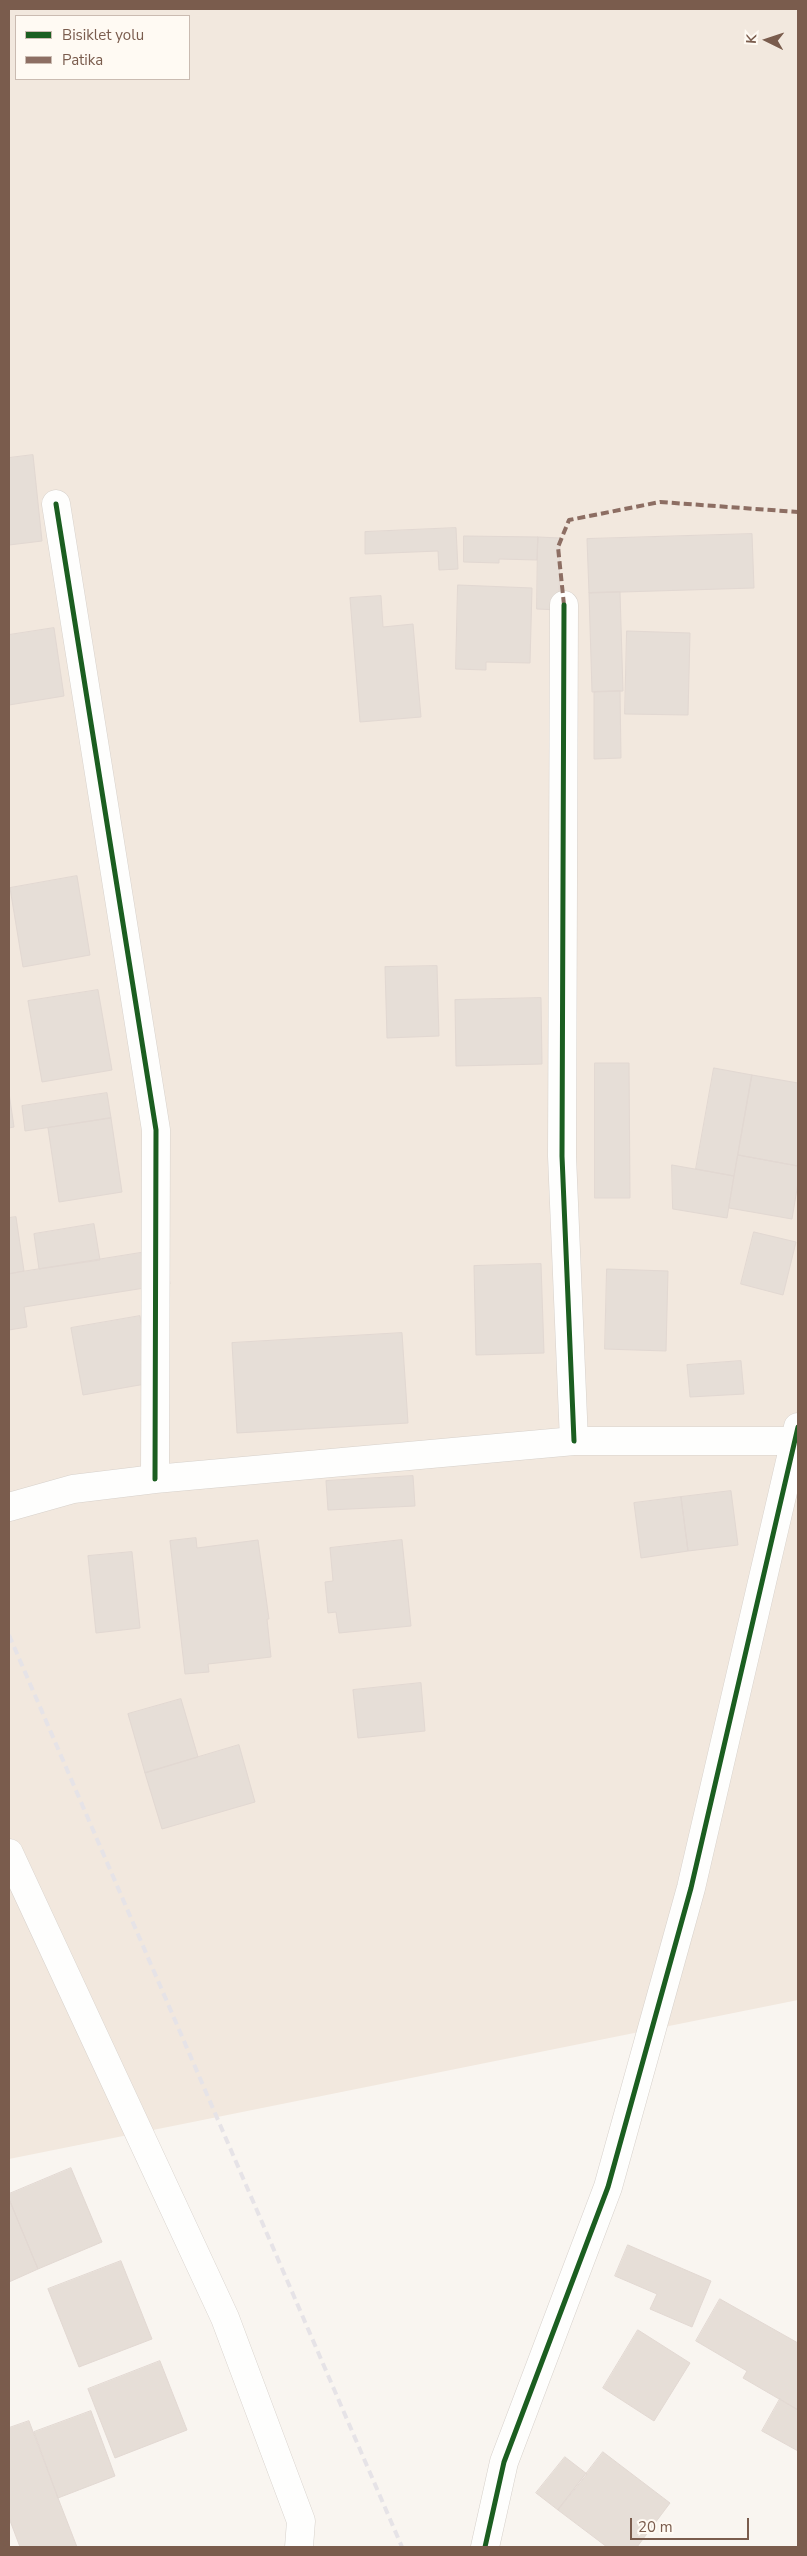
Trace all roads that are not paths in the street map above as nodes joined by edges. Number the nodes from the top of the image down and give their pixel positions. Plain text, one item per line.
1 (56, 504) dead end
2 (564, 605) dead end
3 (797, 1436) edge
4 (574, 1441) junction
5 (155, 1479) junction
6 (9, 1507) edge
7 (9, 1853) edge
8 (299, 2547) edge
9 (485, 2547) edge

1 - 5 street
2 - 4 street
3 - 4 street
3 - 9 street
4 - 5 street
5 - 6 street
7 - 8 street

